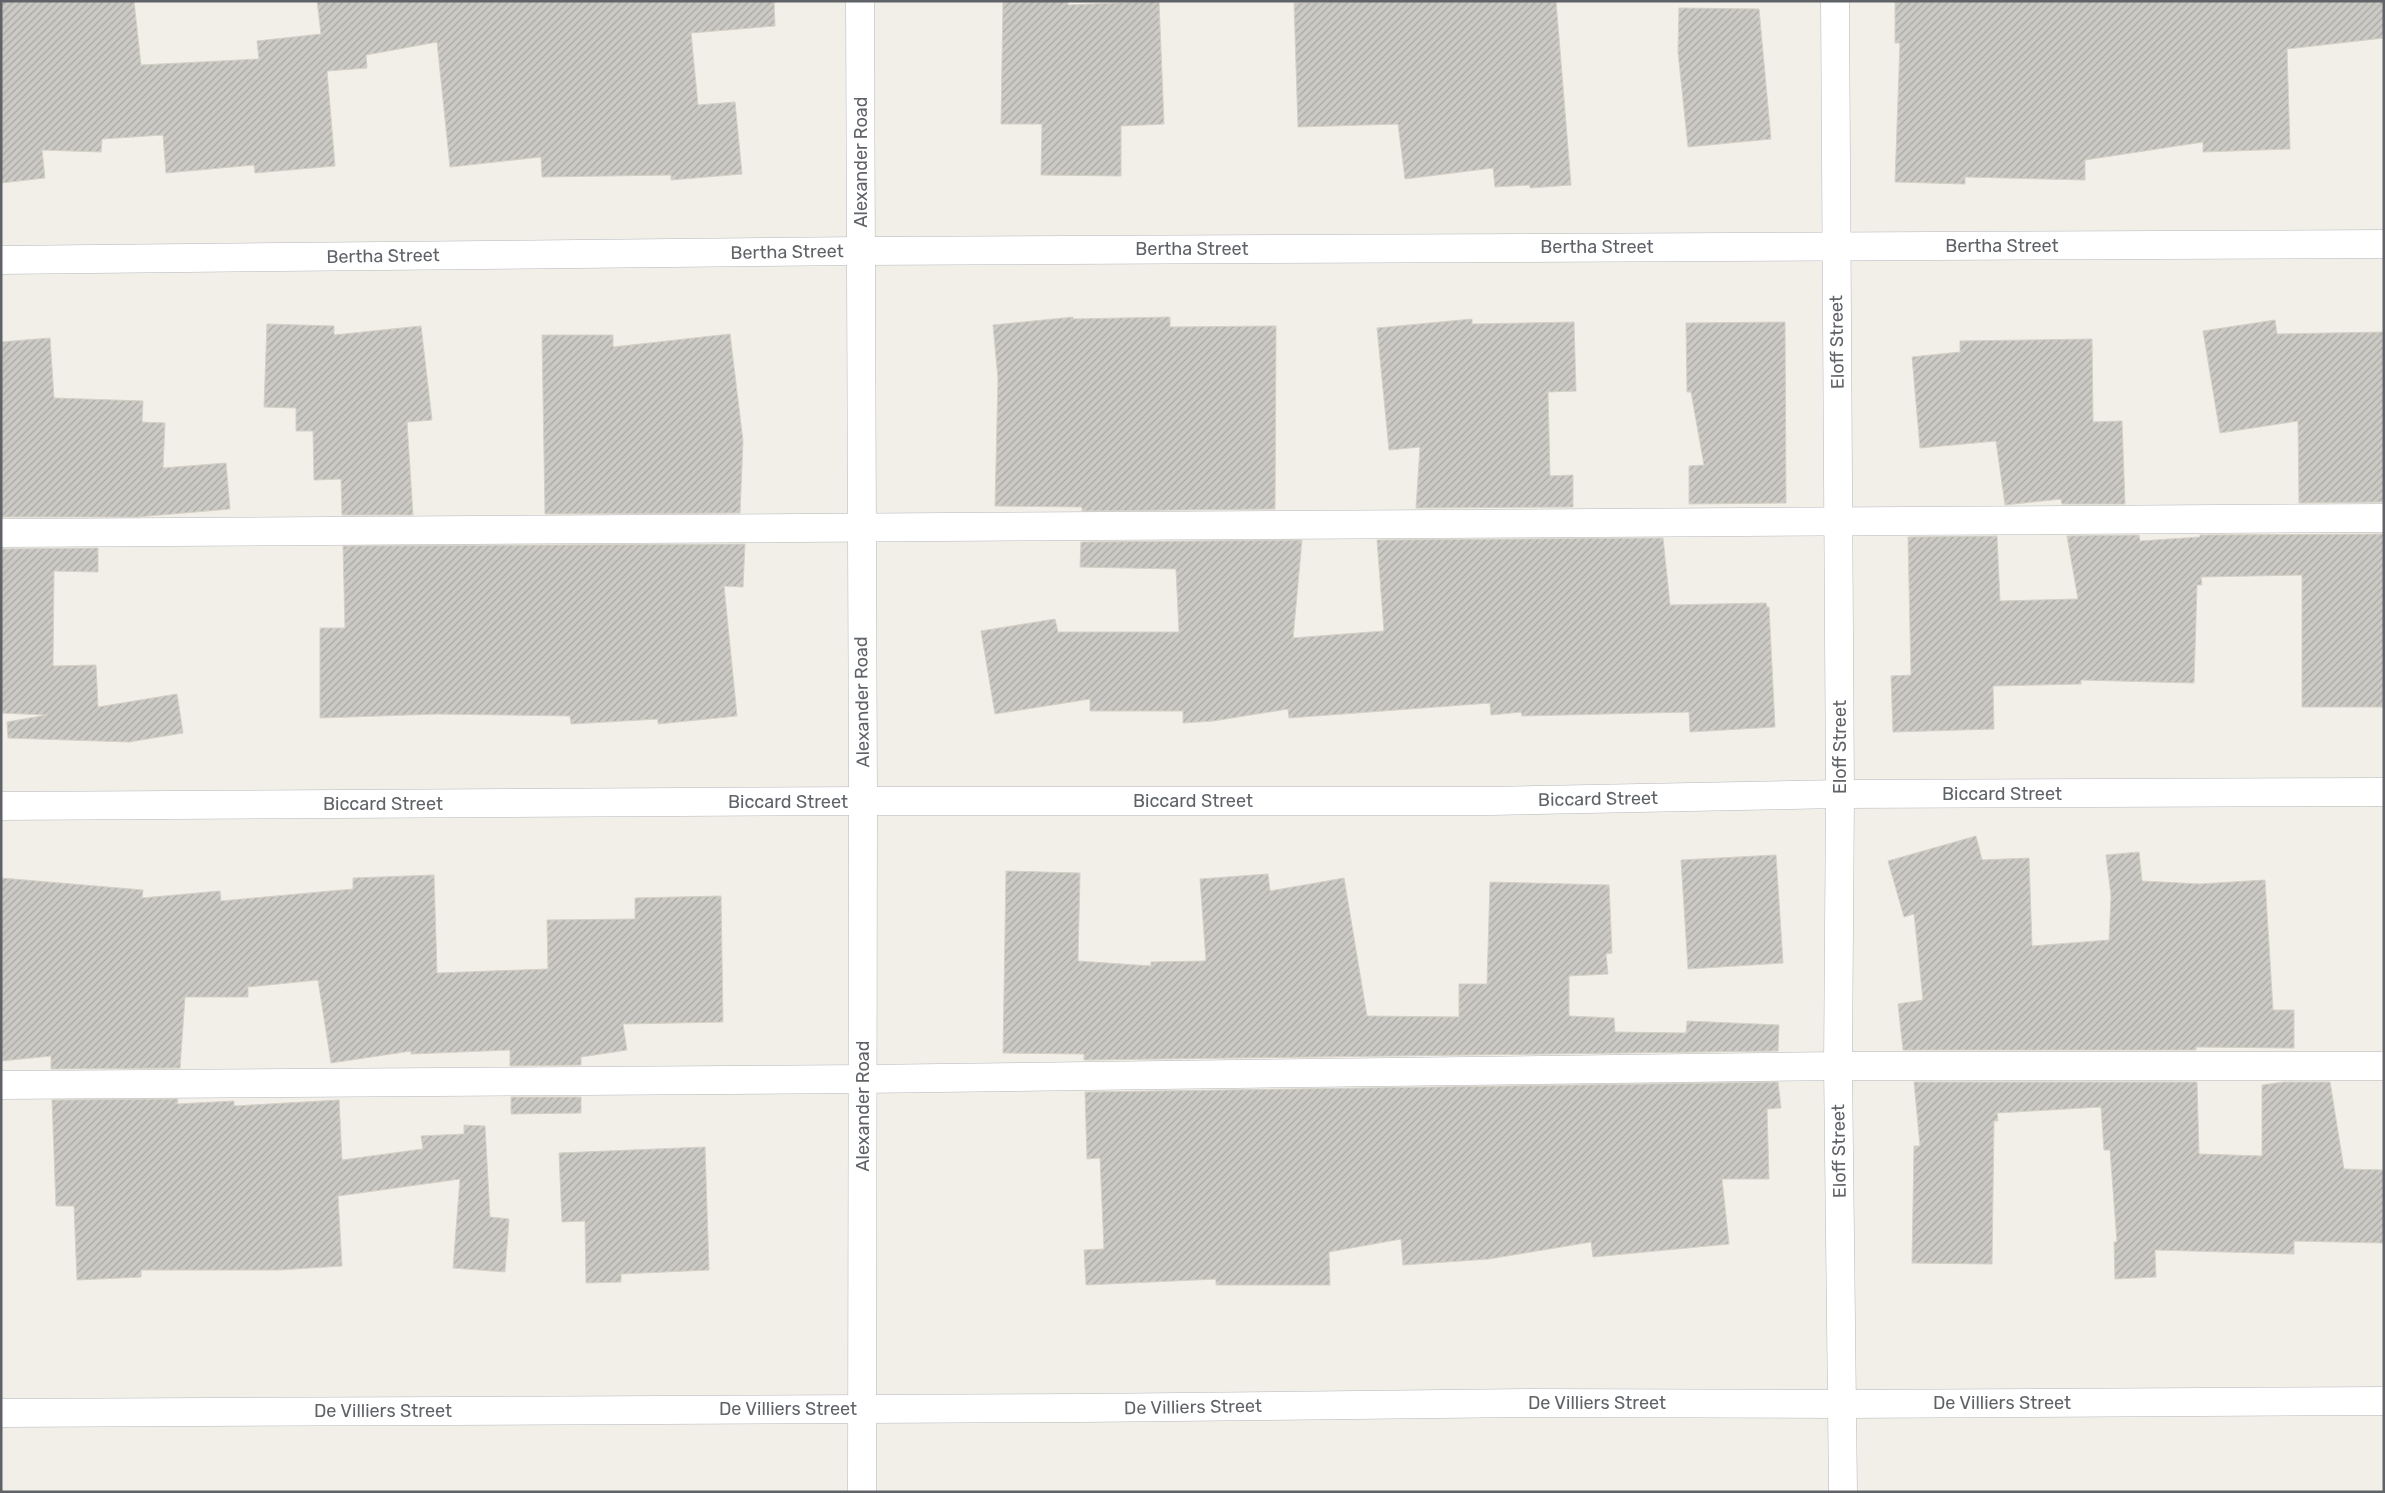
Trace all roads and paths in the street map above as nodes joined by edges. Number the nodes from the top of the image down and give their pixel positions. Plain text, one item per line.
1 (860, 1) edge
2 (1835, 1) edge
3 (2384, 244) edge
4 (1836, 246) junction
5 (861, 251) junction
6 (1, 260) edge
7 (2384, 518) edge
8 (1839, 523) junction
9 (861, 527) junction
10 (1, 533) edge
11 (2384, 792) edge
12 (1840, 794) junction
13 (863, 801) junction
14 (1, 806) edge
15 (1838, 1066) junction
16 (2384, 1066) edge
17 (863, 1079) junction
18 (1, 1085) edge
19 (2384, 1401) edge
20 (1842, 1404) junction
21 (861, 1408) junction
22 (1, 1413) edge
23 (862, 1492) edge
24 (1843, 1492) edge

1 - 5 street, Alexander Road
2 - 4 street, Eloff Street
3 - 4 street, Bertha Street
4 - 5 street, Bertha Street
4 - 8 street, Eloff Street
5 - 6 street, Bertha Street
5 - 9 street, Alexander Road
7 - 8 street
8 - 9 street
8 - 12 street, Eloff Street
9 - 10 street
9 - 13 street, Alexander Road
11 - 12 street, Biccard Street
12 - 13 street, Biccard Street
12 - 15 street, Eloff Street
13 - 14 street, Biccard Street
13 - 17 street, Alexander Road
15 - 16 street
15 - 17 street
15 - 20 street, Eloff Street
17 - 18 street
17 - 21 street, Alexander Road
19 - 20 street, De Villiers Street
20 - 21 street, De Villiers Street
20 - 24 street, Eloff Street
21 - 22 street, De Villiers Street
21 - 23 street, Alexander Road

